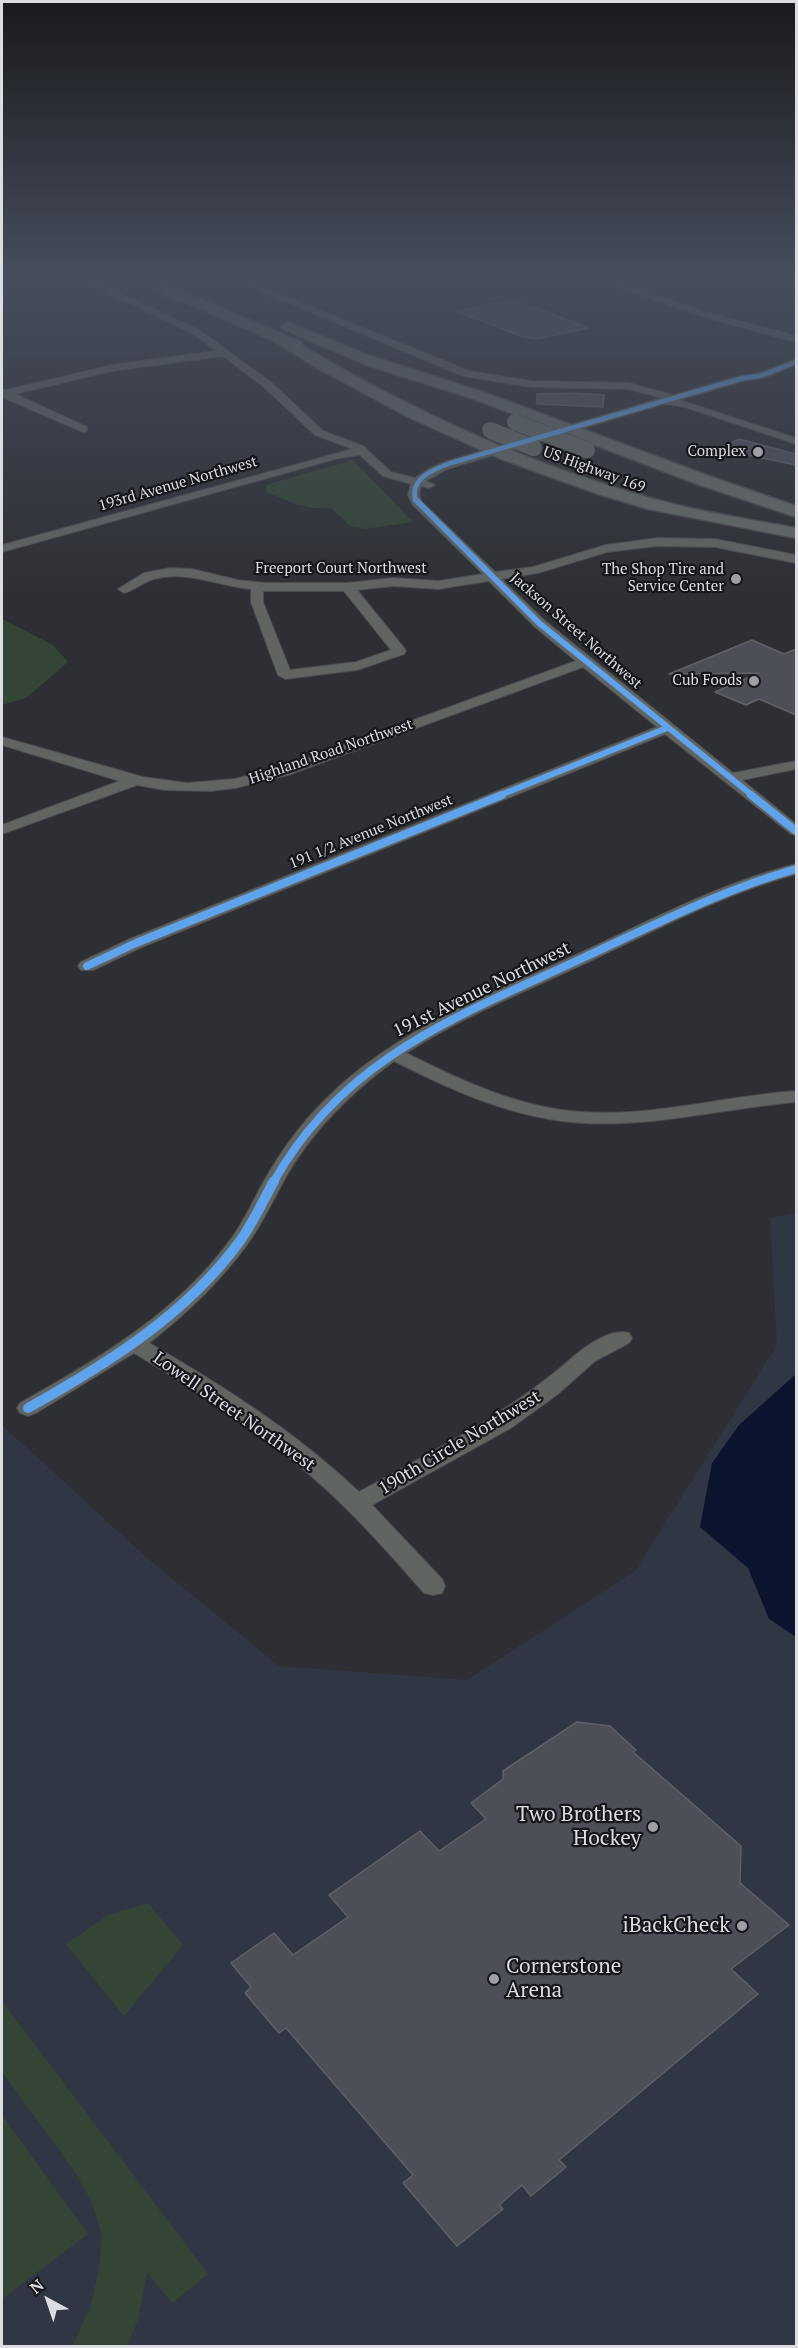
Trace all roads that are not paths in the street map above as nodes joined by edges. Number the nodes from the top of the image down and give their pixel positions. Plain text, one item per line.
1 (41, 385) edge
2 (267, 385) edge
3 (355, 385) edge
4 (385, 385) edge
5 (425, 385) edge
6 (446, 385) edge
7 (560, 385) edge
8 (740, 385) edge
9 (2, 393) edge
10 (416, 398) dead end
11 (673, 401) junction
12 (484, 428) dead end
13 (83, 429) dead end
14 (580, 437) junction
15 (796, 441) edge
16 (505, 450) junction
17 (363, 451) junction
18 (418, 482) junction
19 (431, 485) junction
20 (423, 507) junction
21 (796, 513) edge
22 (796, 533) edge
23 (5, 545) edge
24 (796, 559) edge
25 (498, 576) junction
26 (257, 587) junction
27 (348, 587) junction
28 (124, 589) dead end
29 (585, 662) junction
30 (667, 728) junction
31 (2, 741) edge
32 (796, 765) edge
33 (731, 778) junction
34 (138, 780) junction
35 (2, 830) edge
36 (796, 831) edge
37 (796, 869) edge
38 (87, 966) dead end
39 (392, 1053) junction
40 (796, 1097) edge
41 (621, 1338) dead end
42 (134, 1344) junction
43 (28, 1408) dead end
44 (356, 1504) junction
45 (433, 1586) dead end

1 - 9 street
2 - 17 street
3 - 16 highway
4 - 10 highway
5 - 14 highway, US Highway 169, bridge
6 - 14 highway
7 - 11 street
8 - 11 street
9 - 13 street
11 - 14 street
11 - 15 street
12 - 22 highway, US Highway 169, bridge
14 - 16 street
14 - 16 street
14 - 21 highway, US Highway 169
16 - 18 street
16 - 19 street
16 - 22 highway
17 - 18 street
17 - 23 street, 193rd Avenue Northwest
18 - 19 street
18 - 20 street
19 - 20 street
20 - 25 street, Jackson Street Northwest
24 - 25 street, Freeport Court Northwest
25 - 27 street, Freeport Court Northwest
25 - 29 street, Jackson Street Northwest
26 - 27 street, Freeport Court Northwest
26 - 27 street
26 - 28 street, Freeport Court Northwest
29 - 30 street, Jackson Street Northwest
29 - 34 street, Highland Road Northwest
30 - 33 street, Jackson Street Northwest
30 - 38 street, 191 1/2 Avenue Northwest
31 - 34 street, Highland Road Northwest
32 - 33 street
33 - 36 street, Jackson Street Northwest
34 - 35 street
37 - 39 street, 191st Avenue Northwest
39 - 40 street
39 - 42 street, 191st Avenue Northwest
41 - 44 street, 190th Circle Northwest
42 - 43 street, 191st Avenue Northwest
42 - 44 street, Lowell Street Northwest
44 - 45 street, Lowell Street Northwest

